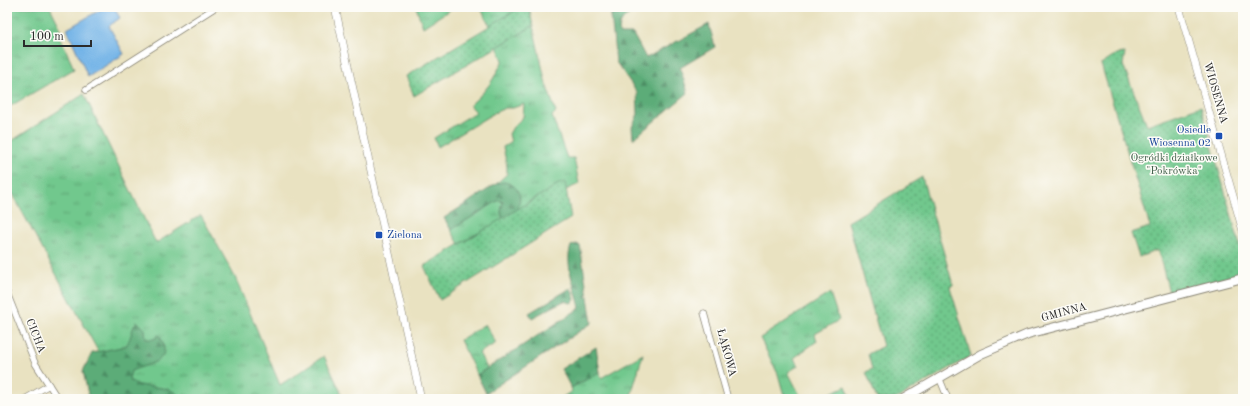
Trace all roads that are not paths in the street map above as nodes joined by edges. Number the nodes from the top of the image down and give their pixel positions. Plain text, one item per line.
1 (216, 7) edge
2 (335, 7) edge
3 (1179, 7) edge
4 (86, 90) dead end
5 (1243, 231) edge
6 (1243, 278) edge
7 (7, 293) edge
8 (704, 313) dead end
9 (939, 377) junction
10 (49, 385) junction
11 (25, 399) edge
12 (58, 399) edge
13 (420, 399) edge
14 (728, 399) edge
15 (903, 399) edge
16 (948, 399) edge

1 - 4 street
2 - 13 street
3 - 5 street, WIOSENNA
6 - 9 main road, GMINNA
7 - 10 street, CICHA
8 - 14 street, ŁĄKOWA
9 - 15 main road, GMINNA
9 - 16 street
10 - 11 street
10 - 12 street, CICHA

